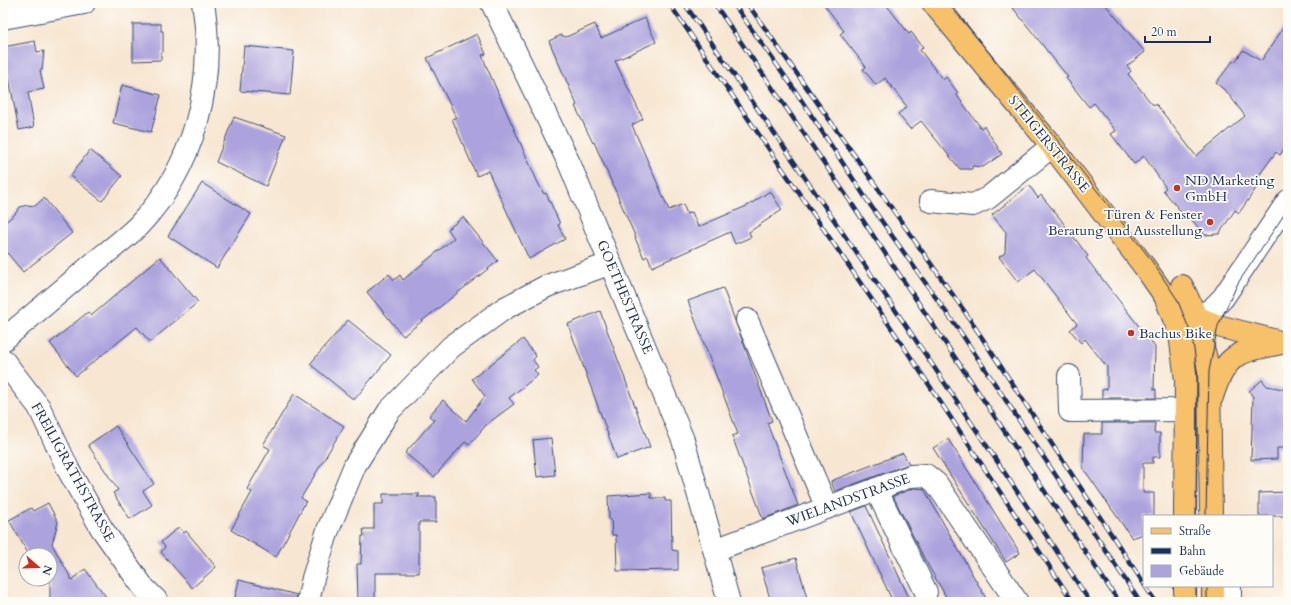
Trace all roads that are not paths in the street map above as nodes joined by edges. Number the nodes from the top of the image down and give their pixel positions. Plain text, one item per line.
1 (84, 3) edge
2 (202, 3) edge
3 (492, 3) edge
4 (933, 3) edge
5 (3, 18) edge
6 (1052, 146) junction
7 (931, 201) dead end
8 (1288, 201) edge
9 (609, 264) junction
10 (1173, 291) junction
11 (1196, 317) junction
12 (747, 320) dead end
13 (3, 340) edge
14 (1286, 343) edge
15 (3, 360) edge
16 (1069, 376) dead end
17 (1210, 406) junction
18 (1186, 410) junction
19 (876, 489) junction
20 (827, 508) junction
21 (1185, 515) edge
22 (1211, 515) edge
23 (715, 550) junction
24 (1185, 587) edge
25 (1213, 587) edge
26 (1230, 587) edge
27 (926, 592) dead end
28 (158, 602) edge
29 (308, 602) edge
30 (729, 602) edge
31 (1017, 602) edge
32 (1185, 602) edge
33 (1213, 602) edge
34 (1230, 602) edge

1 - 5 street
2 - 13 street
3 - 9 street, GOETHESTRASSE
4 - 6 main road, STEIGERSTRASSE
6 - 7 street
6 - 10 main road, STEIGERSTRASSE
8 - 11 street
9 - 23 street, GOETHESTRASSE
9 - 29 street
10 - 11 main road, STEIGERSTRASSE
10 - 18 main road, STEIGERSTRASSE
11 - 14 main road
11 - 17 main road, STEIGERSTRASSE
12 - 20 street
14 - 17 main road
15 - 28 street, FREILIGRATHSTRASSE
16 - 18 street
17 - 22 main road, STEIGERSTRASSE
18 - 21 main road, STEIGERSTRASSE
19 - 20 street, WIELANDSTRASSE
19 - 27 street
19 - 31 street, WIELANDSTRASSE
20 - 23 street, WIELANDSTRASSE
23 - 30 street, GOETHESTRASSE
24 - 32 main road
25 - 33 main road
26 - 34 street

